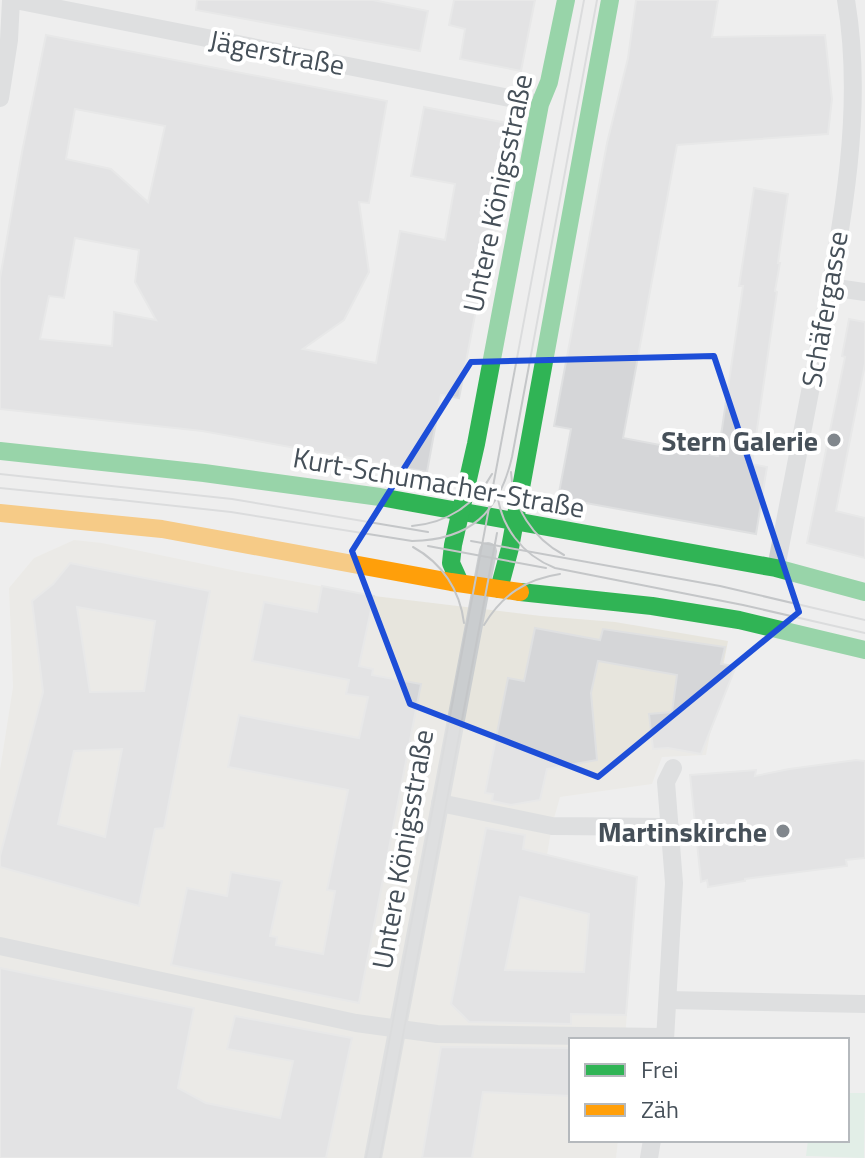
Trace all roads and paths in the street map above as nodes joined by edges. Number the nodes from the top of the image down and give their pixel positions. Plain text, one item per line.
1 (13, 0) edge
2 (566, 0) edge
3 (610, 0) edge
4 (846, 0) edge
5 (2, 78) edge
6 (0, 98) edge
7 (540, 104) junction
8 (830, 287) junction
9 (865, 292) edge
10 (0, 451) edge
11 (0, 513) edge
12 (461, 513) junction
13 (515, 522) junction
14 (488, 551) dead end
15 (776, 568) junction
16 (460, 583) junction
17 (490, 588) junction
18 (865, 592) edge
19 (865, 650) edge
20 (673, 768) dead end
21 (440, 803) junction
22 (670, 827) junction
23 (0, 946) edge
24 (668, 1000) junction
25 (865, 1004) edge
26 (398, 1028) junction
27 (665, 1038) edge
28 (373, 1158) edge

1 - 5 street
1 - 7 street, Jägerstraße
2 - 7 main road, Untere Königsstraße
3 - 13 main road
4 - 8 street, Schäfergasse
5 - 6 street
7 - 12 main road, Untere Königsstraße
8 - 9 street
8 - 15 street, Schäfergasse
10 - 12 main road, Kurt-Schumacher-Straße
11 - 16 main road
12 - 13 main road, Kurt-Schumacher-Straße
12 - 16 main road, Untere Königsstraße
13 - 15 main road, Kurt-Schumacher-Straße
13 - 17 main road
14 - 17 street, Untere Königsstraße
15 - 18 main road, Kurt-Schumacher-Straße
16 - 17 main road
17 - 19 main road
17 - 21 street, Untere Königsstraße
20 - 22 street
21 - 22 street
21 - 26 street, Untere Königsstraße
22 - 24 street
23 - 26 street
24 - 25 street
24 - 27 street
26 - 27 street
26 - 28 street, Untere Königsstraße

